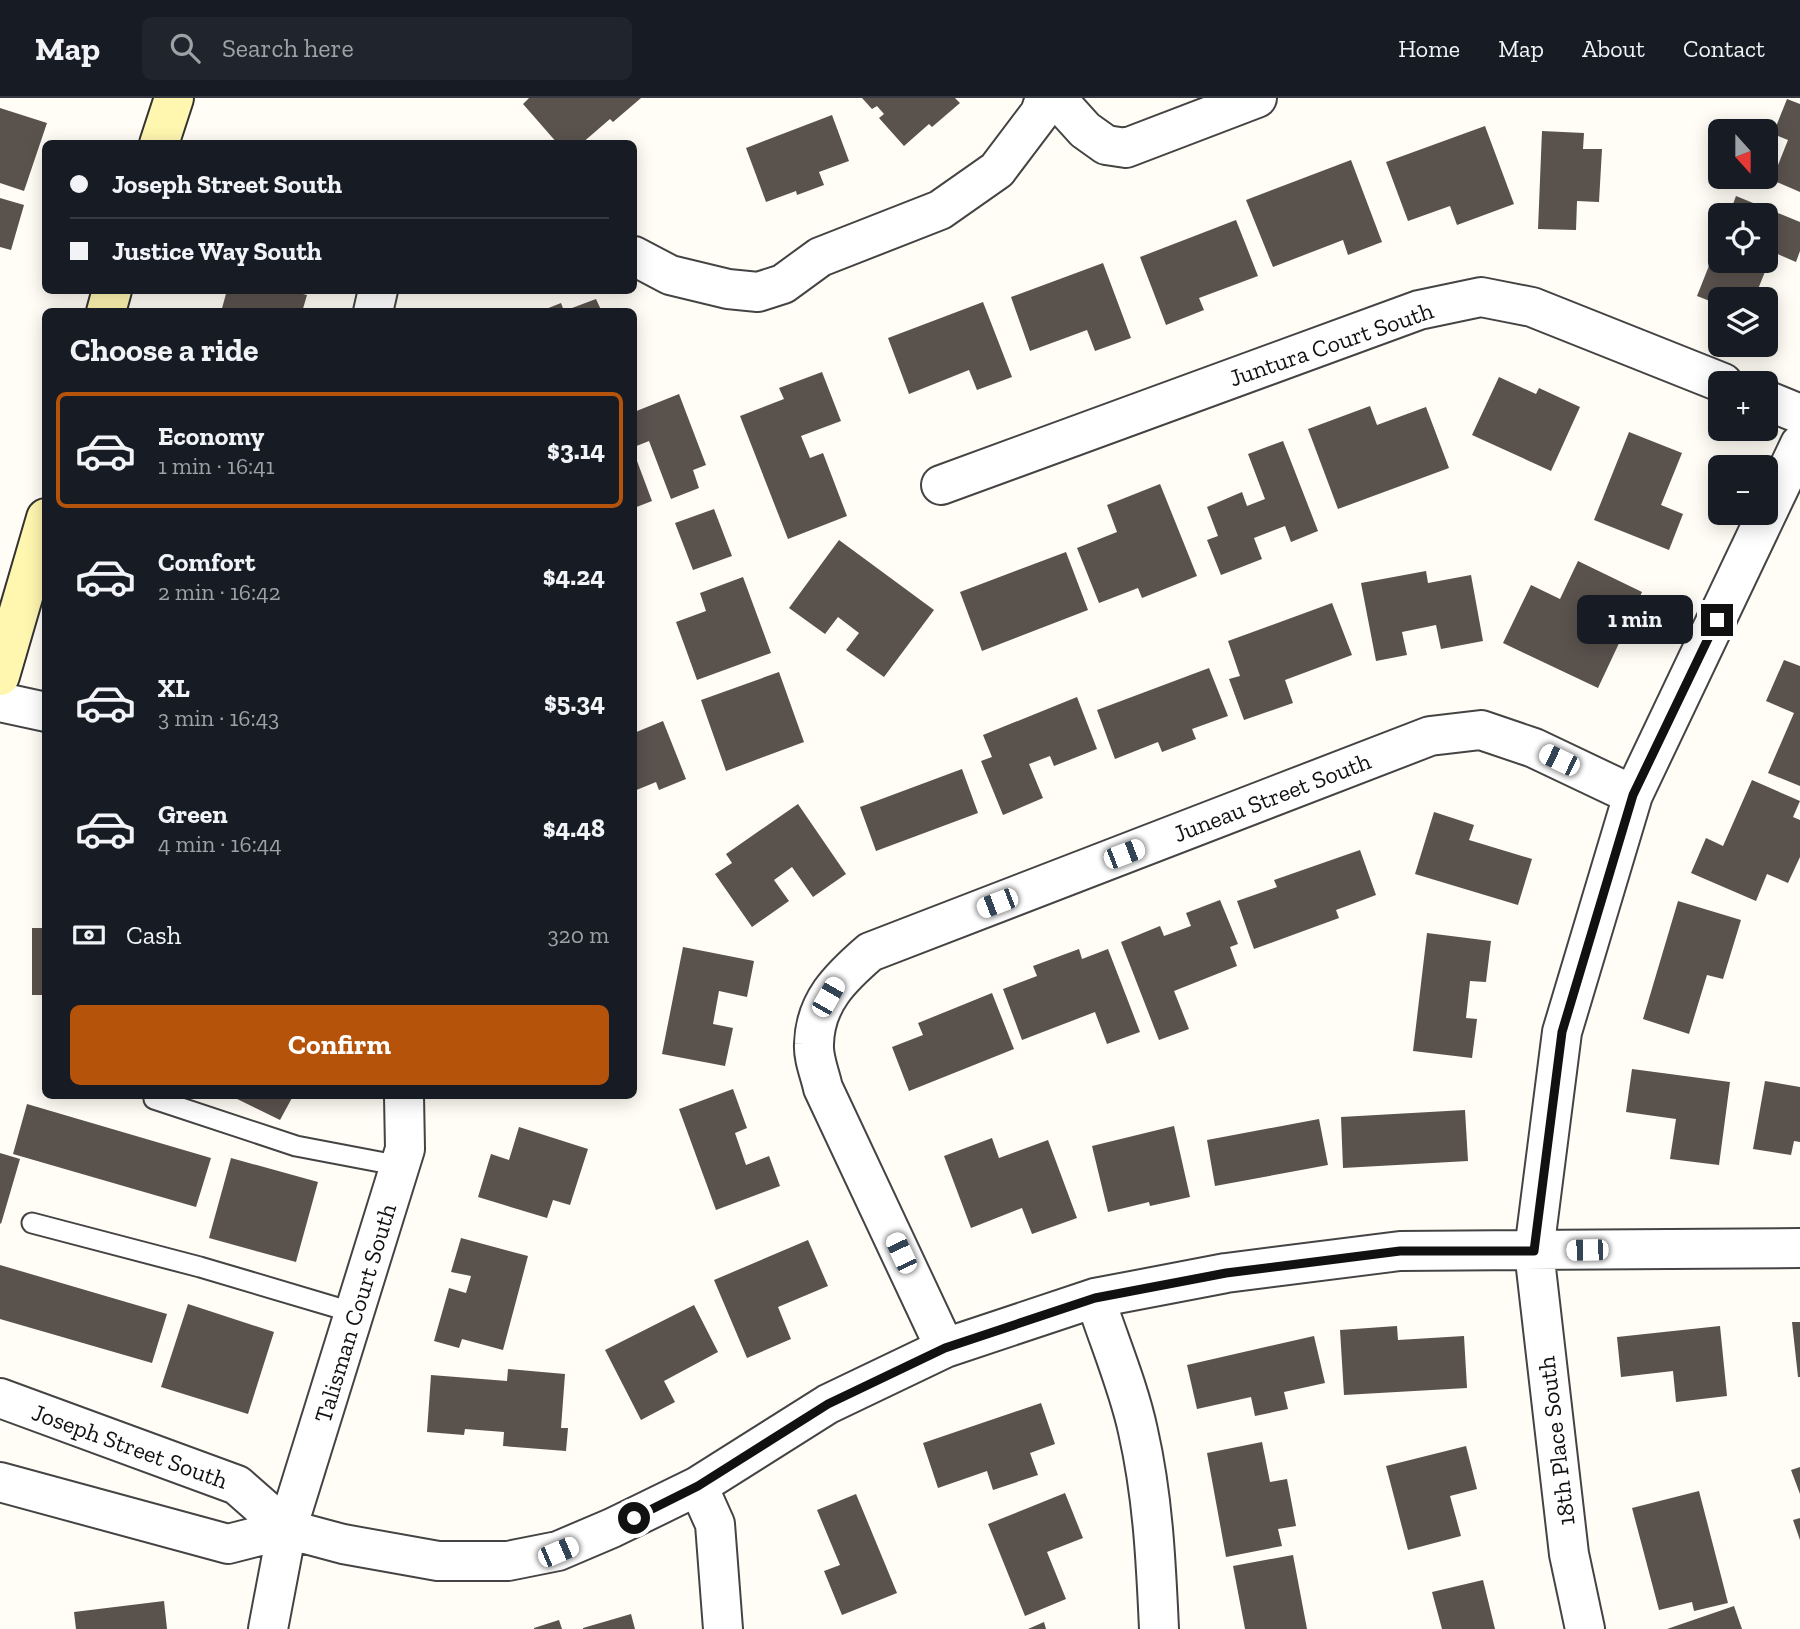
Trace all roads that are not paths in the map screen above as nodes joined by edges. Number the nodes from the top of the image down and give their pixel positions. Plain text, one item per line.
1 (174, 98) edge
2 (1045, 98) edge
3 (1056, 98) edge
4 (1257, 98) edge
5 (160, 140) edge
6 (637, 258) edge
7 (1708, 377) edge
8 (1778, 405) edge
9 (1800, 414) edge
10 (1800, 444) edge
11 (941, 485) dead end
12 (42, 533) edge
13 (0, 676) edge
14 (0, 702) edge
15 (42, 711) edge
16 (1633, 795) junction
17 (154, 1099) dead end
18 (404, 1099) edge
19 (401, 1166) junction
20 (32, 1223) dead end
21 (1800, 1248) edge
22 (1534, 1251) junction
23 (1095, 1298) junction
24 (355, 1313) junction
25 (945, 1348) junction
26 (0, 1398) edge
27 (0, 1482) edge
28 (698, 1486) junction
29 (288, 1529) junction
30 (268, 1629) edge
31 (723, 1629) edge
32 (1159, 1629) edge
33 (1585, 1629) edge

1 - 5 main road
2 - 6 street
3 - 4 street
7 - 11 street, Juntura Court South
8 - 9 street
10 - 16 street, 18th Place South
12 - 13 main road
14 - 15 street
16 - 22 street, 18th Place South
16 - 25 street, Juneau Street South
17 - 19 lane
18 - 19 street, Talisman Court South
19 - 24 street, Talisman Court South
20 - 24 lane
21 - 22 street, Joseph Street South
22 - 23 street, Joseph Street South
22 - 33 street, 18th Place South
23 - 25 street, Joseph Street South
23 - 32 street
24 - 29 street, Talisman Court South
25 - 28 street, Joseph Street South
26 - 29 street, Joseph Street South
27 - 29 street, Joseph Street South
28 - 29 street, Joseph Street South
28 - 31 street
29 - 30 street, Talisman Court South

